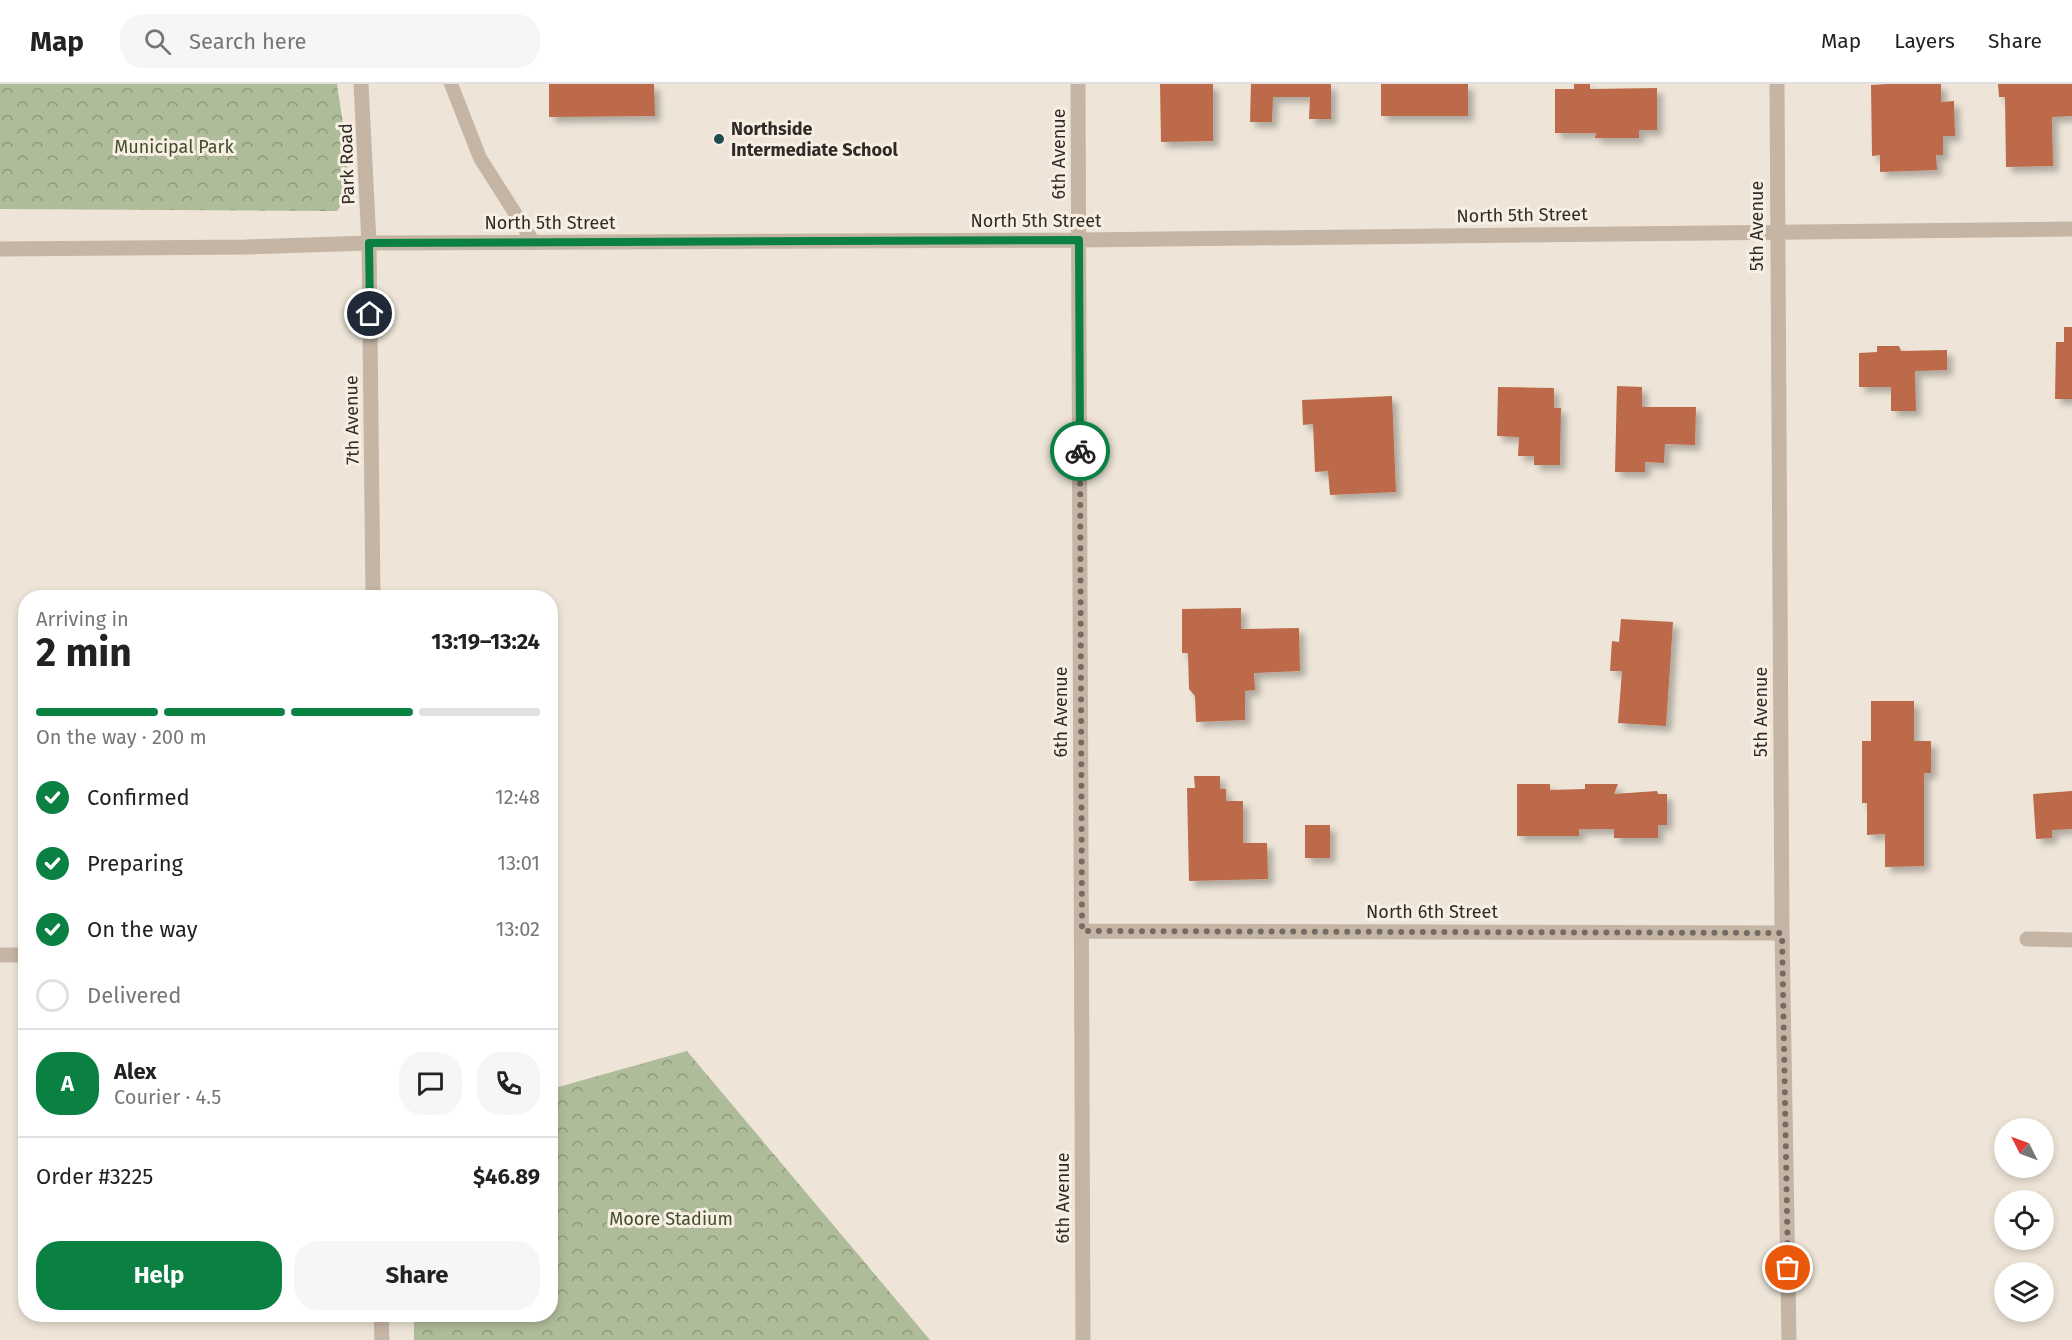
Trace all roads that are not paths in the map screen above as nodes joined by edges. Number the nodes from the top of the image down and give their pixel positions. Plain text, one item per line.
1 (361, 84) edge
2 (451, 84) edge
3 (1078, 84) edge
4 (1777, 84) edge
5 (2072, 229) edge
6 (1776, 231) junction
7 (1079, 240) junction
8 (369, 243) junction
9 (534, 243) junction
10 (0, 249) edge
11 (373, 590) edge
12 (1082, 931) junction
13 (1782, 933) junction
14 (2027, 939) dead end
15 (2072, 940) edge
16 (0, 955) edge
17 (18, 955) edge
18 (381, 1322) edge
19 (382, 1340) edge
20 (1083, 1340) edge
21 (1789, 1340) edge

1 - 8 street, Park Road
2 - 9 lane
3 - 7 street, 6th Avenue
4 - 6 street, 5th Avenue
5 - 6 street, North 5th Street
6 - 7 street, North 5th Street
6 - 13 street, 5th Avenue
7 - 9 street, North 5th Street
7 - 12 street, 6th Avenue
8 - 9 street, North 5th Street
8 - 10 street, North 5th Street
8 - 11 street, 7th Avenue
12 - 13 street, North 6th Street
12 - 20 street, 6th Avenue
13 - 21 street, 5th Avenue
14 - 15 street
16 - 17 street
18 - 19 street

